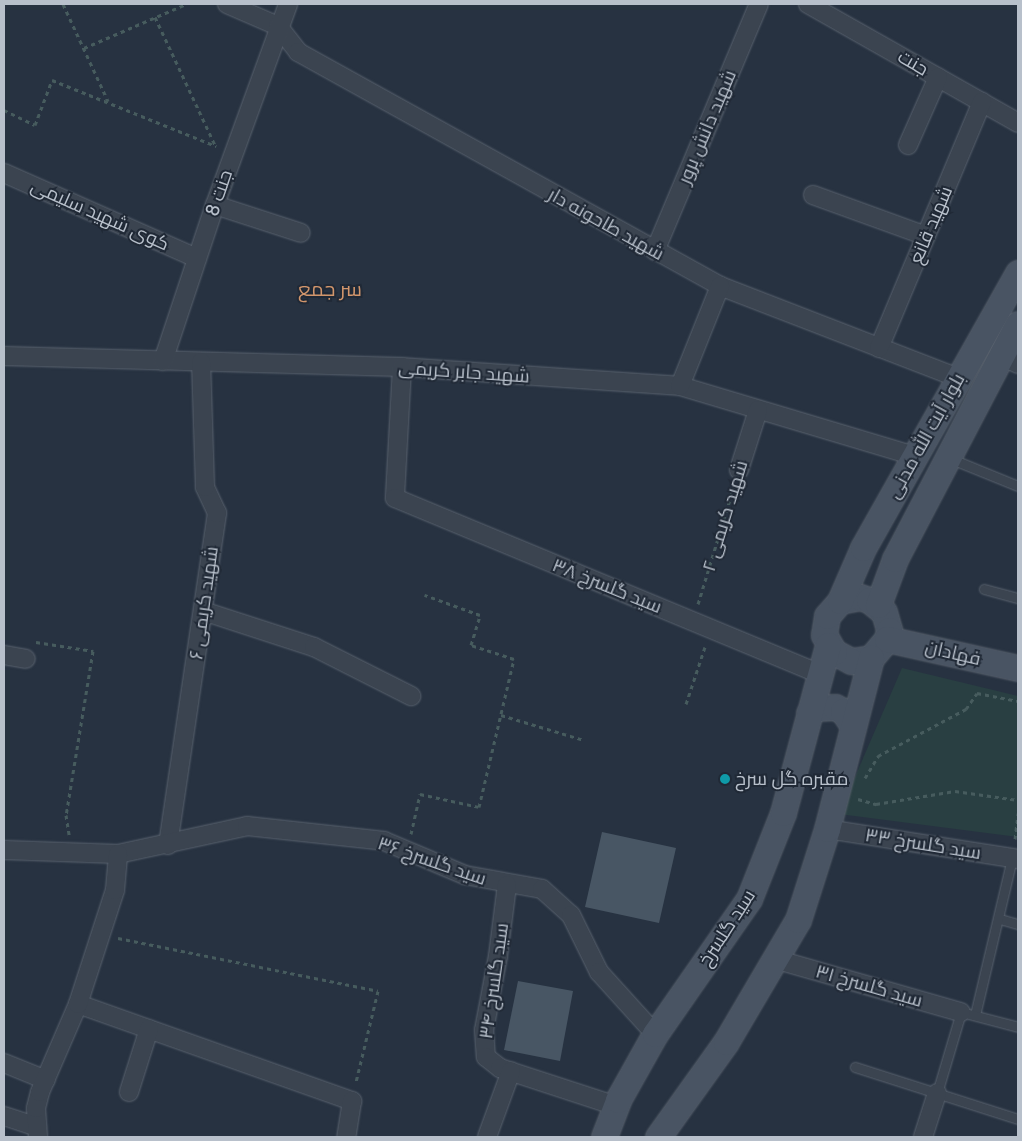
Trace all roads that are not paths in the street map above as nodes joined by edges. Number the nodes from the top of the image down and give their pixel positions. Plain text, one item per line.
1 (227, 4) edge
2 (288, 4) edge
3 (759, 4) edge
4 (808, 4) edge
5 (278, 26) junction
6 (938, 77) junction
7 (982, 102) junction
8 (1018, 123) edge
9 (908, 145) dead end
10 (4, 173) edge
11 (814, 195) dead end
12 (215, 205) junction
13 (301, 233) dead end
14 (926, 236) junction
15 (655, 251) junction
16 (197, 258) junction
17 (1018, 273) edge
18 (720, 286) junction
19 (1018, 324) edge
20 (879, 348) junction
21 (4, 356) edge
22 (1010, 360) edge
23 (163, 361) junction
24 (201, 362) junction
25 (402, 367) junction
26 (959, 378) junction
27 (680, 386) junction
28 (758, 410) junction
29 (915, 456) junction
30 (947, 457) junction
31 (740, 470) road end
32 (1018, 486) edge
33 (863, 548) junction
34 (895, 559) junction
35 (984, 589) dead end
36 (1018, 598) edge
37 (840, 601) junction
38 (878, 605) junction
39 (203, 611) junction
40 (887, 639) junction
41 (828, 644) junction
42 (4, 655) edge
43 (871, 658) junction
44 (26, 659) road end
45 (1018, 668) edge
46 (819, 674) junction
47 (411, 696) dead end
48 (809, 713) junction
49 (853, 726) junction
50 (827, 829) junction
51 (168, 845) junction
52 (4, 850) edge
53 (118, 854) junction
54 (1015, 858) edge
55 (507, 885) junction
56 (1000, 919) junction
57 (1018, 924) edge
58 (778, 960) junction
59 (78, 1004) junction
60 (968, 1014) junction
61 (1018, 1027) edge
62 (149, 1029) junction
63 (655, 1034) junction
64 (4, 1063) edge
65 (855, 1067) dead end
66 (511, 1071) junction
67 (46, 1080) junction
68 (129, 1092) dead end
69 (937, 1093) junction
70 (616, 1106) junction
71 (4, 1116) edge
72 (1018, 1119) edge
73 (38, 1132) edge
74 (346, 1137) edge
75 (487, 1137) edge
76 (604, 1137) edge
77 (658, 1137) edge
78 (923, 1137) edge

1 - 5 street
2 - 5 street, جنت 8
3 - 15 street, شهید دانش پرور
4 - 6 street, جنت
5 - 12 street, جنت 8
5 - 15 street, شهيد طاحونه دار
6 - 7 street, جنت
6 - 9 street
7 - 8 street, جنت
7 - 14 street, شهید قانع
10 - 16 street, کوی شهید سلیمی
11 - 14 street
12 - 13 street
12 - 16 street, جنت 8
14 - 20 street, شهید قانع
15 - 18 street, شهيد طاحونه دار
16 - 23 street, جنت 8
17 - 26 main road, بلوار آیت الله مدنی
18 - 20 street, شهيد طاحونه دار
18 - 27 street
19 - 22 main road, بلوار آیت الله مدنی
20 - 26 street, شهيد طاحونه دار
21 - 23 street, شهید جابر کریمی
22 - 30 main road, بلوار آیت الله مدنی
23 - 24 street, شهید جابر کریمی
24 - 25 street, شهید جابر کریمی
24 - 39 street, شهید کریمی ۶
25 - 27 street, شهید جابر کریمی
25 - 46 street, سید گلسرخ ۳۸
26 - 29 main road, بلوار آیت الله مدنی
27 - 28 street, شهید جابر کریمی
28 - 29 street, شهید جابر کریمی
28 - 31 street, شهید کریمی ۲
29 - 33 main road, بلوار آیت الله مدنی
30 - 32 lane
30 - 34 main road, بلوار آیت الله مدنی
33 - 34 main road
33 - 37 main road, بلوار آیت الله مدنی
34 - 38 main road, بلوار آیت الله مدنی
35 - 36 lane
37 - 38 main road
37 - 41 main road
38 - 40 main road
39 - 47 street
39 - 51 street, شهید کریمی ۶
40 - 43 main road
40 - 45 main road, فهادان
41 - 43 main road
41 - 46 main road, سید گلسرخ
42 - 44 street
43 - 49 main road
46 - 48 main road, سید گلسرخ
48 - 49 main road
48 - 63 main road, سید گلسرخ
49 - 50 main road
50 - 54 street, سید گلسرخ ۳۳
50 - 58 main road
51 - 53 street, سید گلسرخ ۳۶
51 - 55 street, سید گلسرخ ۳۶
52 - 53 street, سید گلسرخ ۳۶
53 - 59 street
54 - 56 lane
55 - 63 street, سید گلسرخ ۳۶
55 - 66 street, سید گلسرخ ۳۴
56 - 57 lane
56 - 60 lane
58 - 60 street, سید گلسرخ ۳۱
58 - 77 main road
59 - 62 street
59 - 67 street
60 - 61 lane
60 - 69 lane
62 - 68 street
62 - 74 street
63 - 70 main road, سید گلسرخ
64 - 67 street
65 - 69 lane
66 - 70 street, سید گلسرخ ۳۴
66 - 75 street
67 - 73 street
69 - 72 lane
69 - 78 street
70 - 76 main road, سید گلسرخ
71 - 73 street

